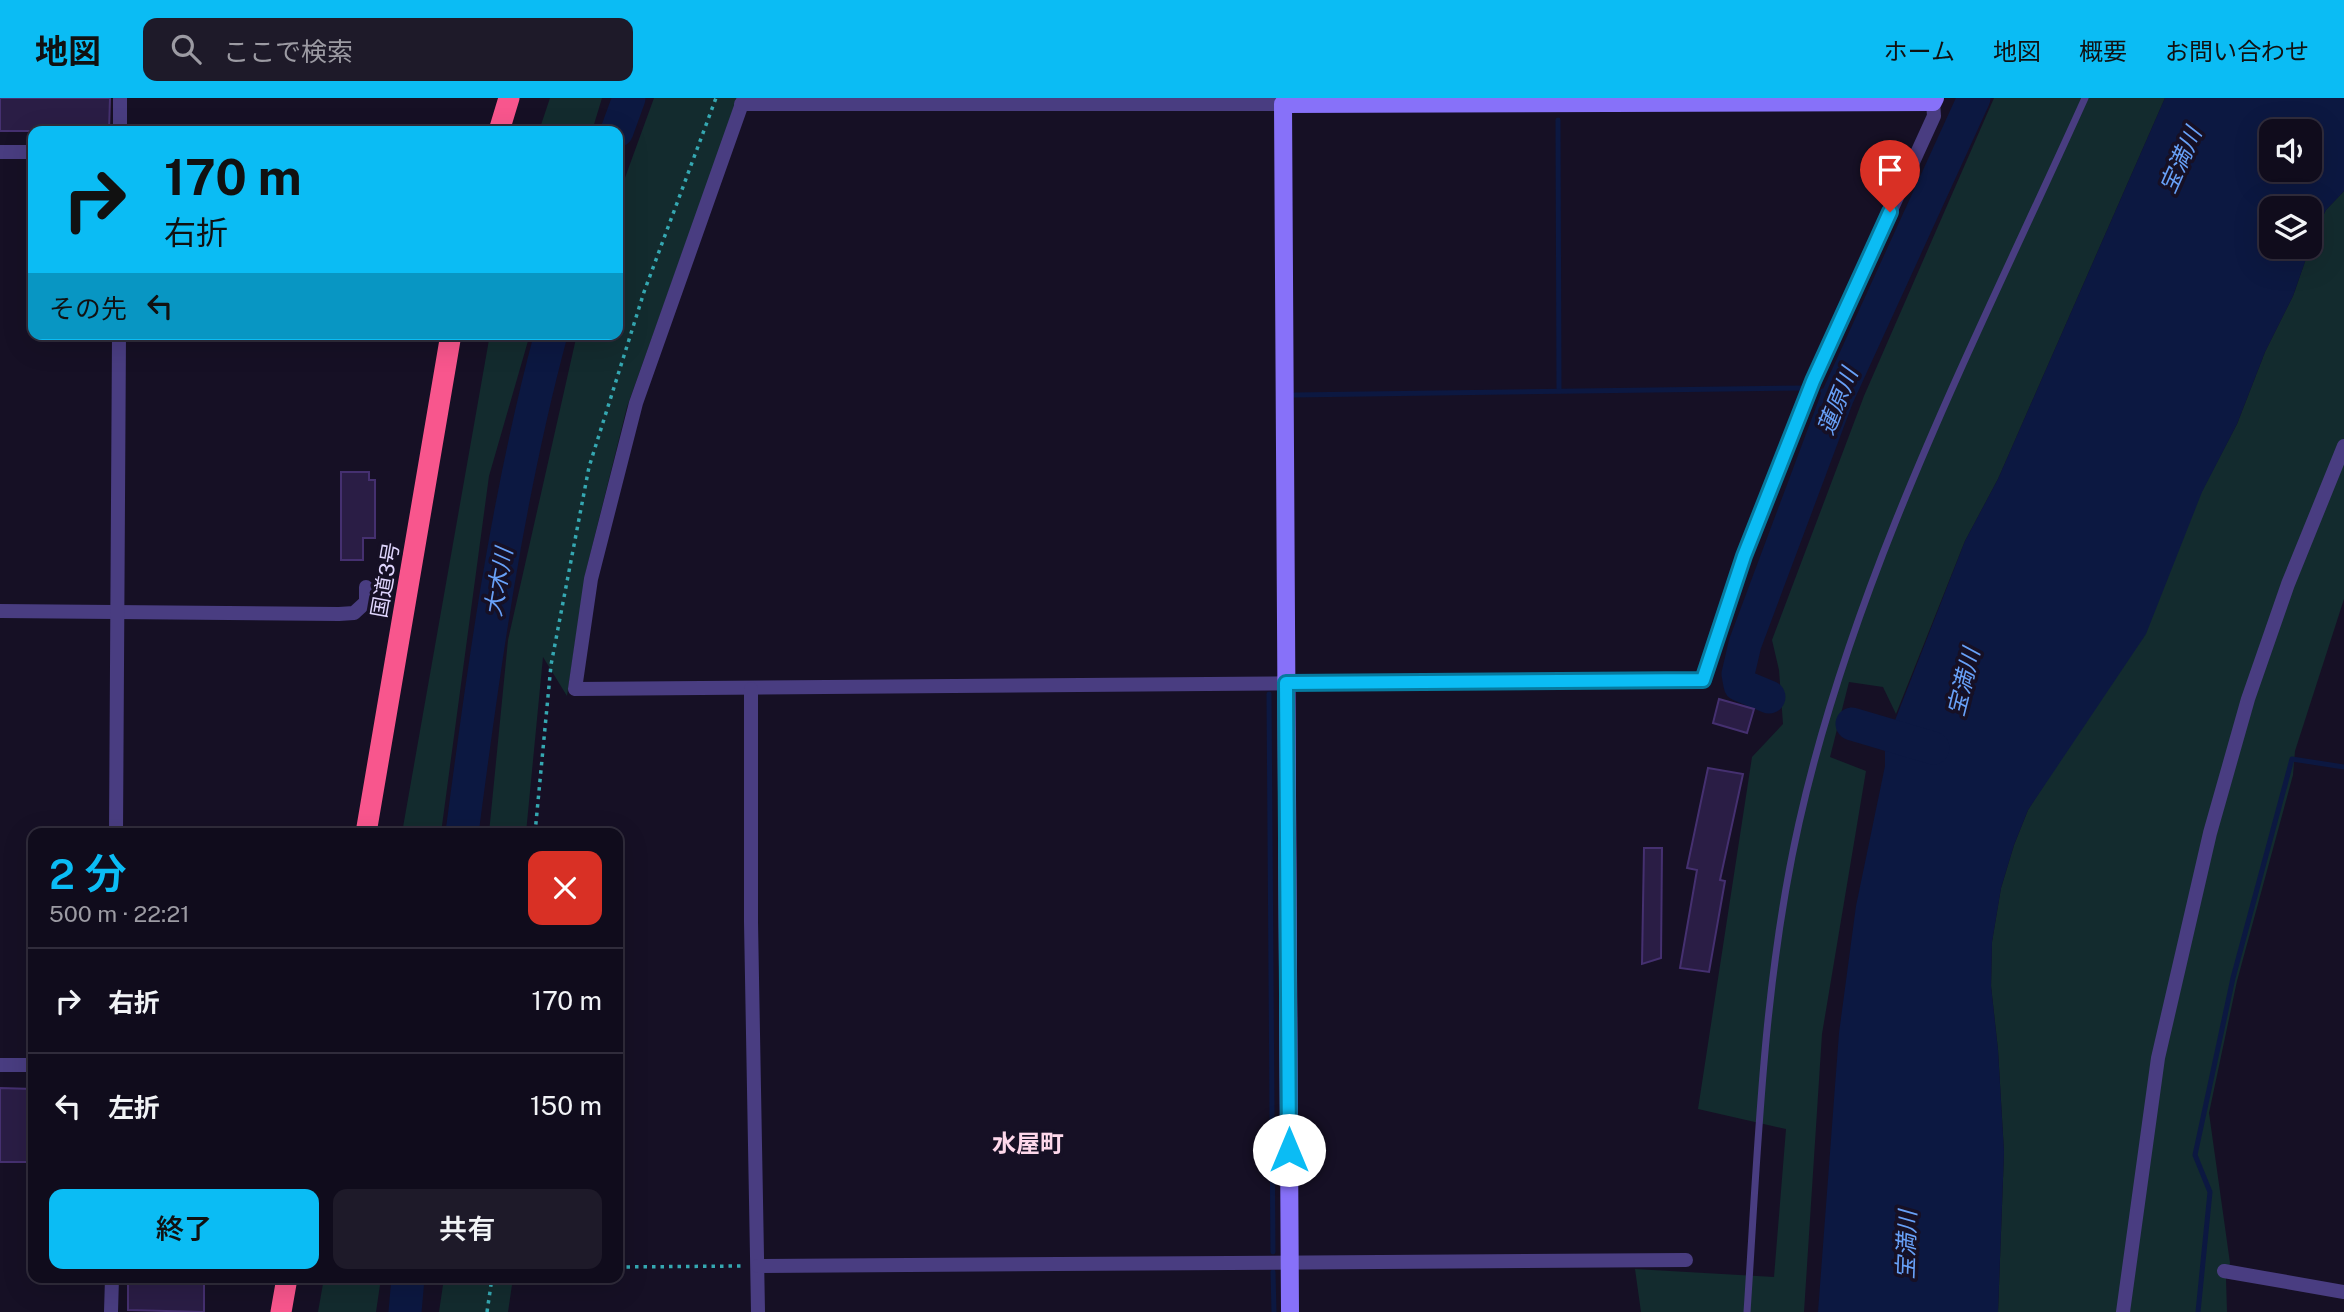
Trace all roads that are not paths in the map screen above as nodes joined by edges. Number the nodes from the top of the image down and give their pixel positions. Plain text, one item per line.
1 (120, 98) edge
2 (509, 98) edge
3 (2085, 98) edge
4 (1934, 100) edge
5 (743, 101) edge
6 (1548, 101) edge
7 (1283, 104) junction
8 (120, 126) edge
9 (501, 126) edge
10 (0, 152) edge
11 (28, 152) edge
12 (119, 340) edge
13 (450, 340) edge
14 (2344, 446) edge
15 (366, 587) dead end
16 (0, 611) edge
17 (117, 611) junction
18 (1286, 683) junction
19 (751, 689) junction
20 (116, 828) edge
21 (367, 828) edge
22 (0, 1065) edge
23 (28, 1065) edge
24 (1289, 1260) junction
25 (1686, 1260) dead end
26 (758, 1266) junction
27 (2224, 1271) dead end
28 (112, 1283) edge
29 (286, 1283) edge
30 (2344, 1292) edge
31 (111, 1312) edge
32 (281, 1312) edge
33 (758, 1312) edge
34 (1290, 1312) edge
35 (1747, 1312) edge
36 (2123, 1312) edge

1 - 8 street
2 - 9 highway
3 - 35 lane
4 - 6 street
4 - 18 street
5 - 7 street
5 - 19 street
6 - 7 street
7 - 18 street
10 - 11 street
12 - 17 street
13 - 21 highway, 国道3号
14 - 36 street
15 - 17 street
16 - 17 street
17 - 20 street
18 - 19 street
18 - 24 street
19 - 26 street
22 - 23 street
24 - 25 street
24 - 26 street
24 - 34 street
26 - 33 street
27 - 30 street
28 - 31 street
29 - 32 highway

